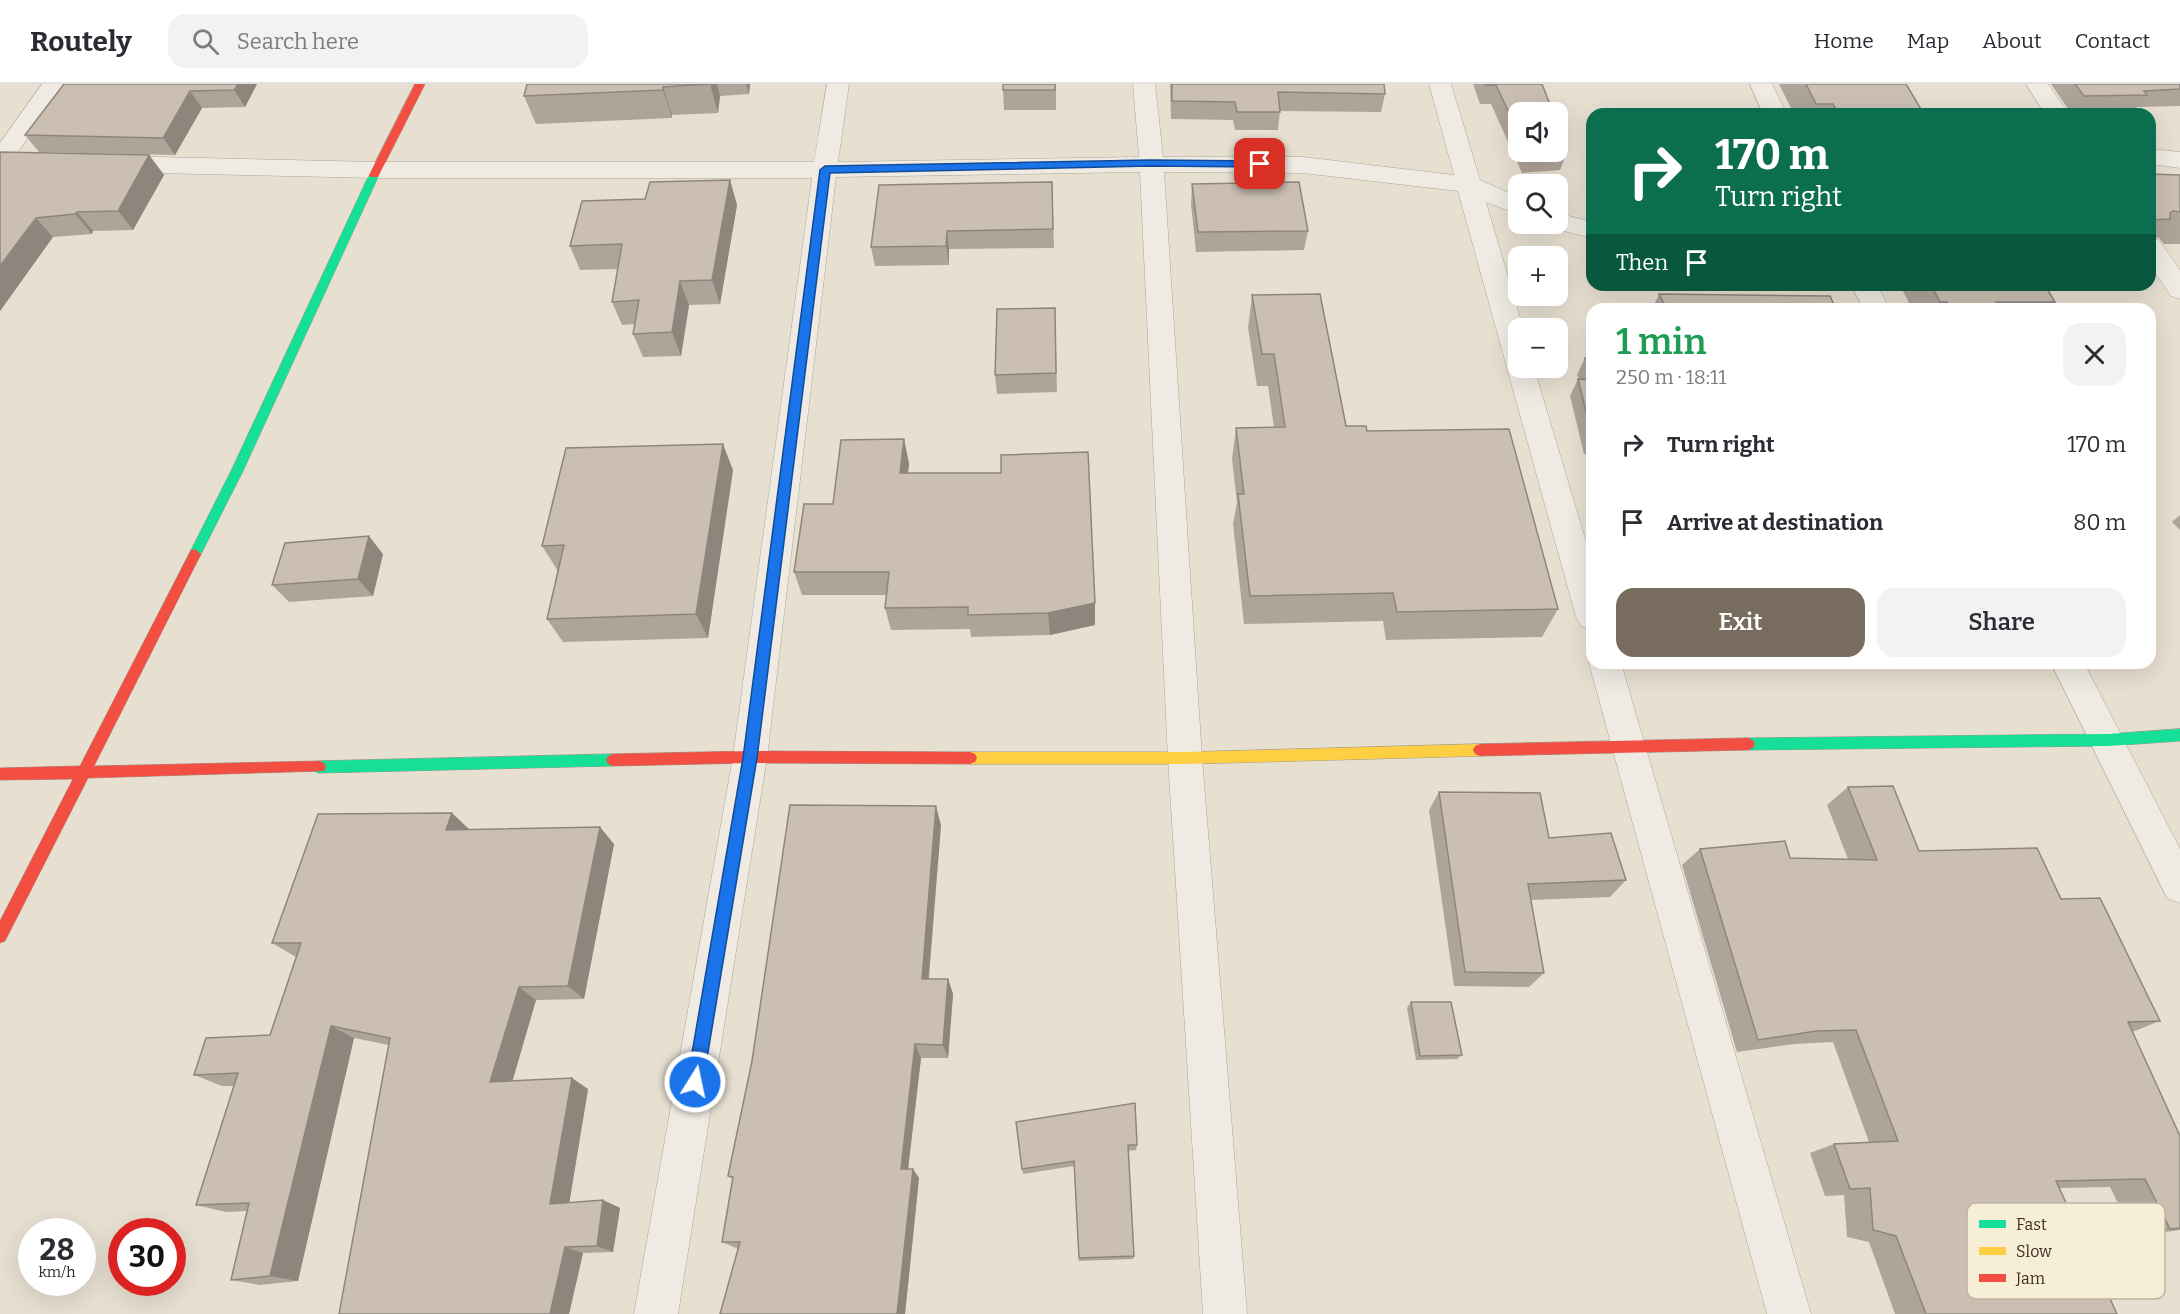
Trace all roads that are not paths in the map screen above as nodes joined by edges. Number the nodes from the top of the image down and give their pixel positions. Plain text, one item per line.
1 (54, 84) edge
2 (420, 84) edge
3 (838, 84) edge
4 (1144, 84) edge
5 (1440, 84) edge
6 (1761, 84) edge
7 (2037, 84) edge
8 (1772, 108) edge
9 (2053, 108) edge
10 (2156, 158) edge
11 (2180, 160) edge
12 (8, 161) edge
13 (94, 163) edge
14 (1150, 163) junction
15 (376, 170) junction
16 (825, 170) junction
17 (1469, 185) junction
18 (1508, 202) edge
19 (1568, 224) edge
20 (1586, 229) edge
21 (2156, 255) edge
22 (2180, 290) edge
23 (1508, 323) edge
24 (1523, 378) edge
25 (1586, 596) edge
26 (1607, 669) edge
27 (2070, 669) edge
28 (2180, 735) edge
29 (2108, 740) junction
30 (1628, 746) junction
31 (750, 758) junction
32 (1185, 758) junction
33 (0, 774) edge
34 (82, 774) junction
35 (2180, 886) edge
36 (0, 936) edge
37 (656, 1314) edge
38 (1225, 1314) edge
39 (1789, 1314) edge

1 - 12 street
2 - 15 street
3 - 16 street
4 - 14 street
5 - 17 street
6 - 8 street
7 - 9 street
10 - 11 street
13 - 15 street
14 - 16 street
14 - 17 street
14 - 32 street
15 - 16 street
15 - 34 street
16 - 31 street
17 - 18 street
17 - 23 street
19 - 20 street
21 - 22 street
24 - 25 street
26 - 30 street
27 - 29 street
28 - 29 street
29 - 30 street
29 - 35 street
30 - 32 street
30 - 39 street
31 - 32 street
31 - 34 street
31 - 37 street
32 - 38 street
33 - 34 street
34 - 36 street

